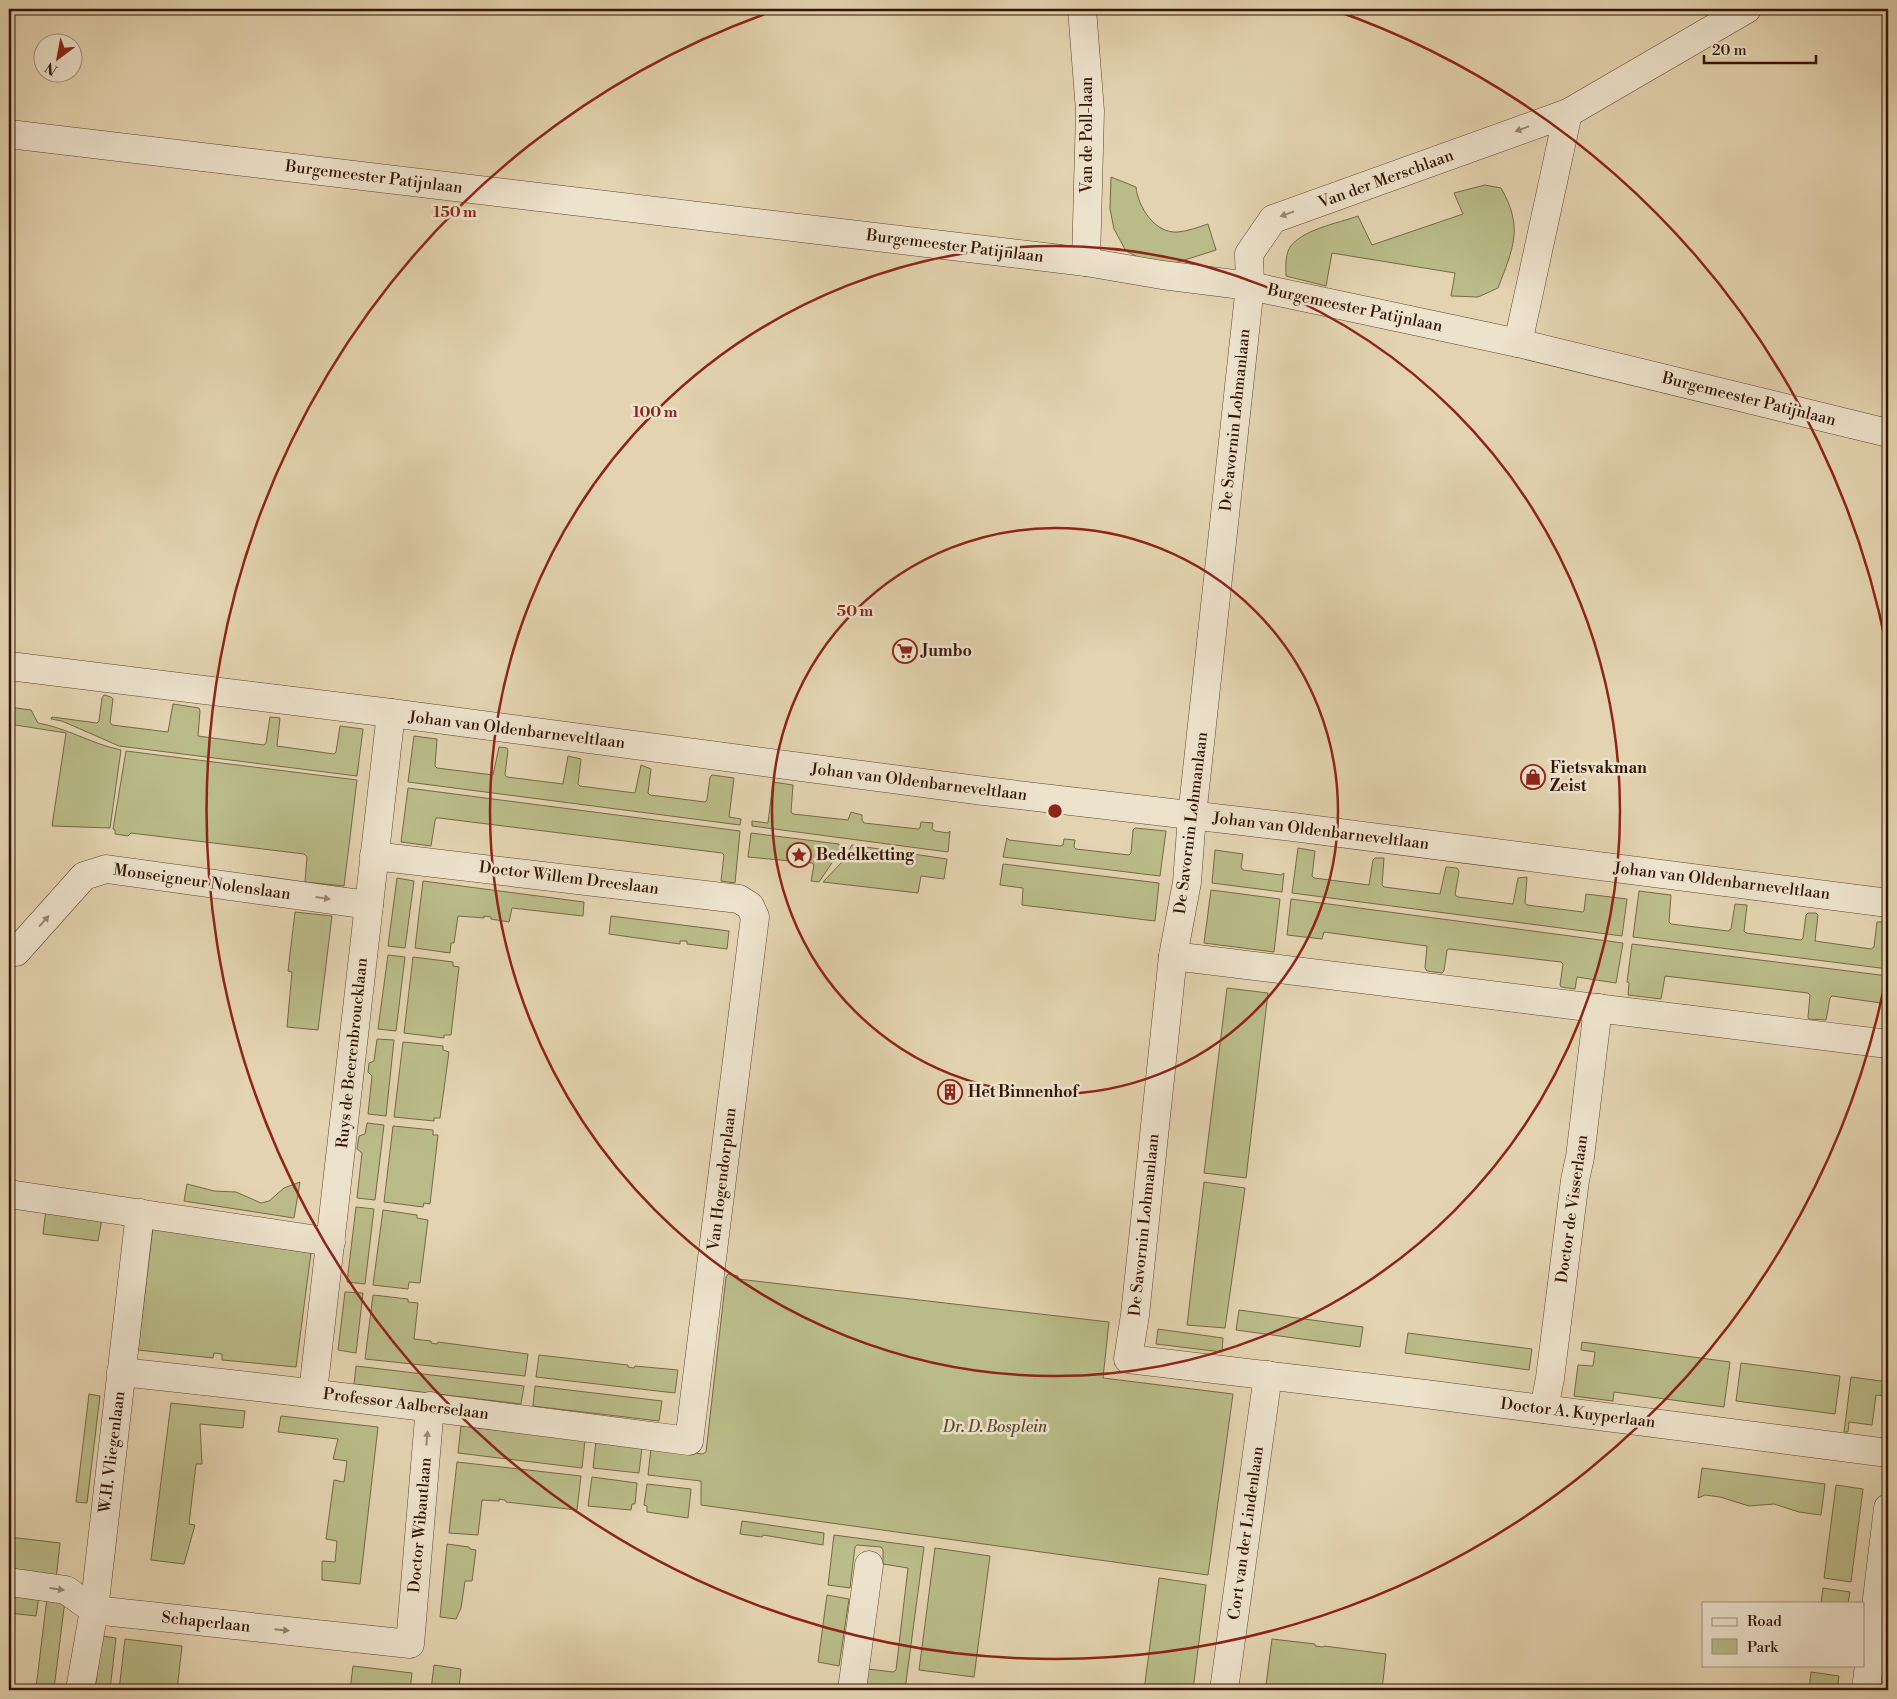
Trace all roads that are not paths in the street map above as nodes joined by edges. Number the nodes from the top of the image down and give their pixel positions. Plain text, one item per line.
1 (1082, 9) edge
2 (1747, 9) edge
3 (1568, 113) junction
4 (9, 134) edge
5 (1086, 262) junction
6 (1250, 286) junction
7 (1518, 343) junction
8 (1888, 433) edge
9 (9, 666) edge
10 (391, 713) junction
11 (1192, 816) junction
12 (374, 856) junction
13 (1888, 902) edge
14 (369, 905) junction
15 (755, 917) joint
16 (9, 954) edge
17 (1173, 956) junction
18 (1598, 1008) junction
19 (1888, 1044) edge
20 (9, 1194) edge
21 (140, 1214) junction
22 (330, 1242) junction
23 (1128, 1360) joint
24 (121, 1372) junction
25 (1268, 1375) junction
26 (313, 1392) junction
27 (430, 1406) junction
28 (1544, 1409) junction
29 (689, 1441) joint
30 (1888, 1453) edge
31 (1888, 1508) edge
32 (868, 1565) dead end
33 (9, 1582) edge
34 (94, 1610) junction
35 (410, 1644) joint
36 (80, 1690) edge
37 (852, 1690) edge
38 (1224, 1690) edge
39 (1866, 1690) edge

1 - 5 street, Van de Poll-laan
2 - 3 street, Van der Merschlaan
3 -> 6 street, Van der Merschlaan
3 - 7 street
4 - 5 street, Burgemeester Patijnlaan
5 - 6 street, Burgemeester Patijnlaan
6 - 7 street, Burgemeester Patijnlaan
6 - 11 street, De Savornin Lohmanlaan
7 - 8 street, Burgemeester Patijnlaan
9 - 10 street, Johan van Oldenbarneveltlaan
10 - 11 street, Johan van Oldenbarneveltlaan
10 - 12 street, Ruys de Beerenbroucklaan
11 - 13 street, Johan van Oldenbarneveltlaan
11 - 17 street, De Savornin Lohmanlaan
12 - 14 street, Ruys de Beerenbroucklaan
12 - 15 street, Doctor Willem Dreeslaan
16 -> 14 street, Monseigneur Nolenslaan
14 - 22 street, Ruys de Beerenbroucklaan
15 - 29 street, Van Hogendorplaan
17 - 18 street
17 - 23 street, De Savornin Lohmanlaan
18 - 19 street
18 - 28 street, Doctor de Visserlaan
20 - 21 street
21 - 22 street
21 - 24 street, W.H. Vliegenlaan
22 - 26 street, Ruys de Beerenbroucklaan
23 - 25 street, Doctor A. Kuyperlaan
24 - 26 street, Professor Aalberselaan
24 - 34 street, W.H. Vliegenlaan
25 - 28 street, Doctor A. Kuyperlaan
25 - 38 street, Cort van der Lindenlaan
26 - 27 street, Professor Aalberselaan
27 - 29 street, Professor Aalberselaan
35 -> 27 street, Doctor Wibautlaan
28 - 30 street, Doctor A. Kuyperlaan
31 - 39 street
32 - 37 street
33 -> 34 street, Schaperlaan
34 -> 35 street, Schaperlaan
34 - 36 street, W.H. Vliegenlaan

